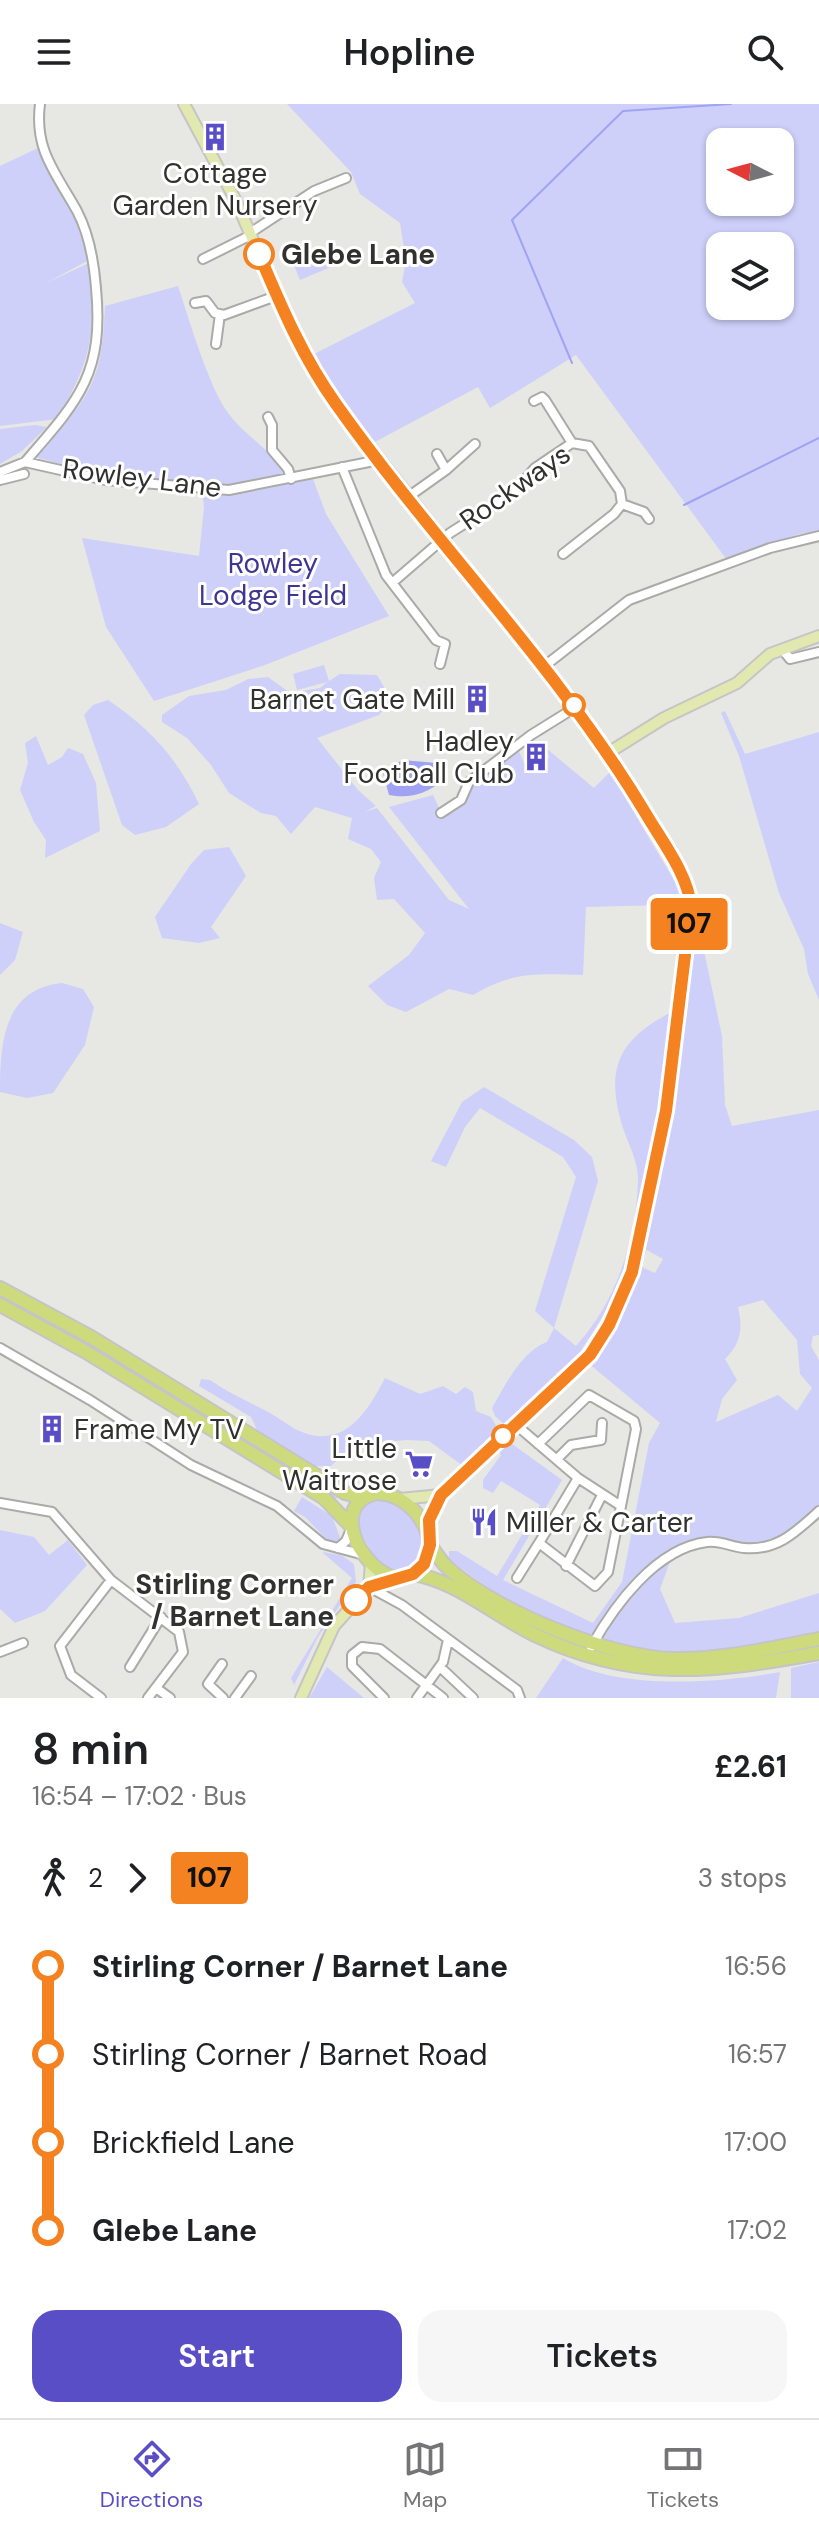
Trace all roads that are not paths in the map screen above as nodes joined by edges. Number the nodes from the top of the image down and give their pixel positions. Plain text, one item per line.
1 (40, 104) edge
2 (184, 104) edge
3 (346, 178) dead end
4 (251, 234) junction
5 (203, 259) dead end
6 (276, 296) junction
7 (195, 303) dead end
8 (220, 314) junction
9 (216, 344) dead end
10 (534, 401) dead end
11 (268, 417) dead end
12 (572, 443) junction
13 (475, 444) dead end
14 (437, 454) dead end
15 (379, 460) junction
16 (25, 462) junction
17 (342, 467) junction
18 (446, 470) junction
19 (0, 472) edge
20 (24, 474) dead end
21 (291, 479) junction
22 (0, 480) edge
23 (408, 497) junction
24 (622, 504) junction
25 (649, 519) dead end
26 (819, 536) edge
27 (442, 541) junction
28 (563, 554) dead end
29 (392, 583) junction
30 (819, 636) edge
31 (782, 649) junction
32 (819, 652) edge
33 (440, 664) dead end
34 (542, 668) junction
35 (576, 707) junction
36 (608, 753) junction
37 (441, 813) dead end
38 (0, 1288) edge
39 (0, 1305) edge
40 (0, 1348) edge
41 (602, 1423) dead end
42 (515, 1424) junction
43 (538, 1444) junction
44 (558, 1458) junction
45 (578, 1478) junction
46 (441, 1495) junction
47 (602, 1495) junction
48 (364, 1498) junction
49 (400, 1499) junction
50 (0, 1503) edge
51 (621, 1506) junction
52 (819, 1511) edge
53 (350, 1527) junction
54 (429, 1538) junction
55 (539, 1543) junction
56 (338, 1548) junction
57 (368, 1559) junction
58 (566, 1566) junction
59 (413, 1574) junction
60 (395, 1578) junction
61 (517, 1578) dead end
62 (111, 1580) junction
63 (369, 1587) junction
64 (161, 1617) junction
65 (819, 1639) edge
66 (448, 1640) junction
67 (23, 1643) dead end
68 (589, 1648) junction
69 (0, 1652) edge
70 (819, 1653) edge
71 (222, 1664) dead end
72 (130, 1667) dead end
73 (440, 1667) junction
74 (251, 1676) dead end
75 (427, 1683) junction
76 (156, 1688) junction
77 (219, 1697) edge
78 (103, 1698) edge
79 (112, 1698) edge
80 (148, 1698) edge
81 (170, 1698) edge
82 (235, 1698) edge
83 (301, 1698) edge
84 (384, 1698) edge
85 (417, 1698) edge
86 (443, 1698) edge
87 (473, 1698) edge
88 (520, 1698) edge

1 - 16 street
2 - 4 main road
3 - 4 street
4 - 5 street
4 - 6 main road
6 - 8 street
6 - 15 main road
7 - 8 street
8 - 9 street
10 - 12 street
11 - 21 street
12 - 24 street, Rockways
12 - 27 street, Rockways
13 - 18 street
14 - 18 street
15 - 17 street, Rowley Lane
15 - 23 main road
16 - 19 street, Rowley Lane
16 - 21 street, Rowley Lane
17 - 21 street, Rowley Lane
17 - 29 street
18 - 23 street
20 - 22 street
23 - 27 main road
24 - 25 street
24 - 28 street
26 - 34 street
27 - 29 street, Rockways
27 - 34 main road
29 - 33 street
30 - 31 main road
31 - 32 street
31 - 36 main road
34 - 35 main road
35 - 36 main road
35 - 37 street
36 - 42 main road
38 - 48 highway
39 - 53 highway
40 - 56 street
41 - 44 street
42 - 43 street
42 - 46 main road
43 - 44 street
43 - 51 street
44 - 45 street
45 - 47 street
45 - 55 street
46 - 49 main road
46 - 54 main road
47 - 51 street
47 - 58 street
48 - 49 highway
48 - 53 highway
49 - 54 highway
50 - 62 street
51 - 58 street
52 - 68 street
53 - 56 street
53 - 57 highway
54 - 59 highway
54 - 68 highway
55 - 58 street
55 - 61 street
56 - 57 street
57 - 60 highway
57 - 63 main road
59 - 60 highway
59 - 68 highway
60 - 63 main road
62 - 64 street
62 - 78 street
63 - 66 street
63 - 83 main road
64 - 72 street
64 - 76 street
65 - 68 highway
66 - 73 street
66 - 88 street
67 - 69 street
68 - 70 highway
71 - 77 street
73 - 75 street
73 - 87 street
74 - 82 street
75 - 84 street
75 - 85 street
75 - 86 street
76 - 80 street
76 - 81 street
78 - 79 street

